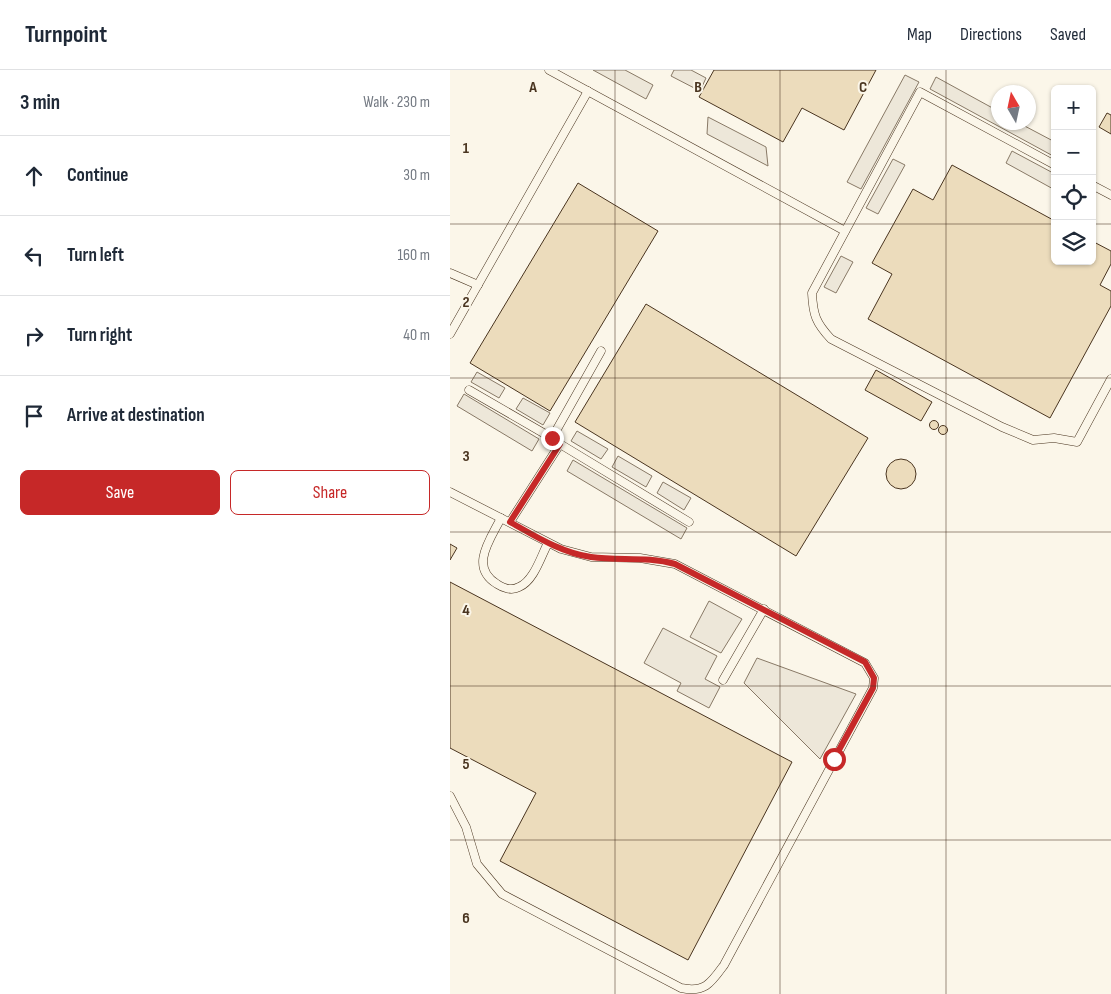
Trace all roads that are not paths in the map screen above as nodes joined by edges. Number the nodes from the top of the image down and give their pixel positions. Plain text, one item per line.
1 (549, 70) edge
2 (588, 91) junction
3 (1051, 163) edge
4 (1096, 187) edge
5 (1111, 195) edge
6 (845, 231) junction
7 (450, 273) edge
8 (478, 286) junction
9 (450, 334) edge
10 (601, 351) dead end
11 (1111, 379) edge
12 (469, 390) dead end
13 (552, 438) junction
14 (560, 444) junction
15 (450, 492) edge
16 (501, 518) junction
17 (510, 522) junction
18 (689, 522) dead end
19 (548, 543) junction
20 (764, 609) junction
21 (723, 680) dead end
22 (450, 796) edge

1 - 2 lane
2 - 6 lane
2 - 8 lane
3 - 6 lane
4 - 5 lane
6 - 11 lane
7 - 8 lane
8 - 9 lane
10 - 13 lane
12 - 13 lane
13 - 14 lane
14 - 17 lane
14 - 18 lane
15 - 16 lane
16 - 17 lane
16 - 19 lane
17 - 19 lane
19 - 20 lane
20 - 21 lane
20 - 22 lane

